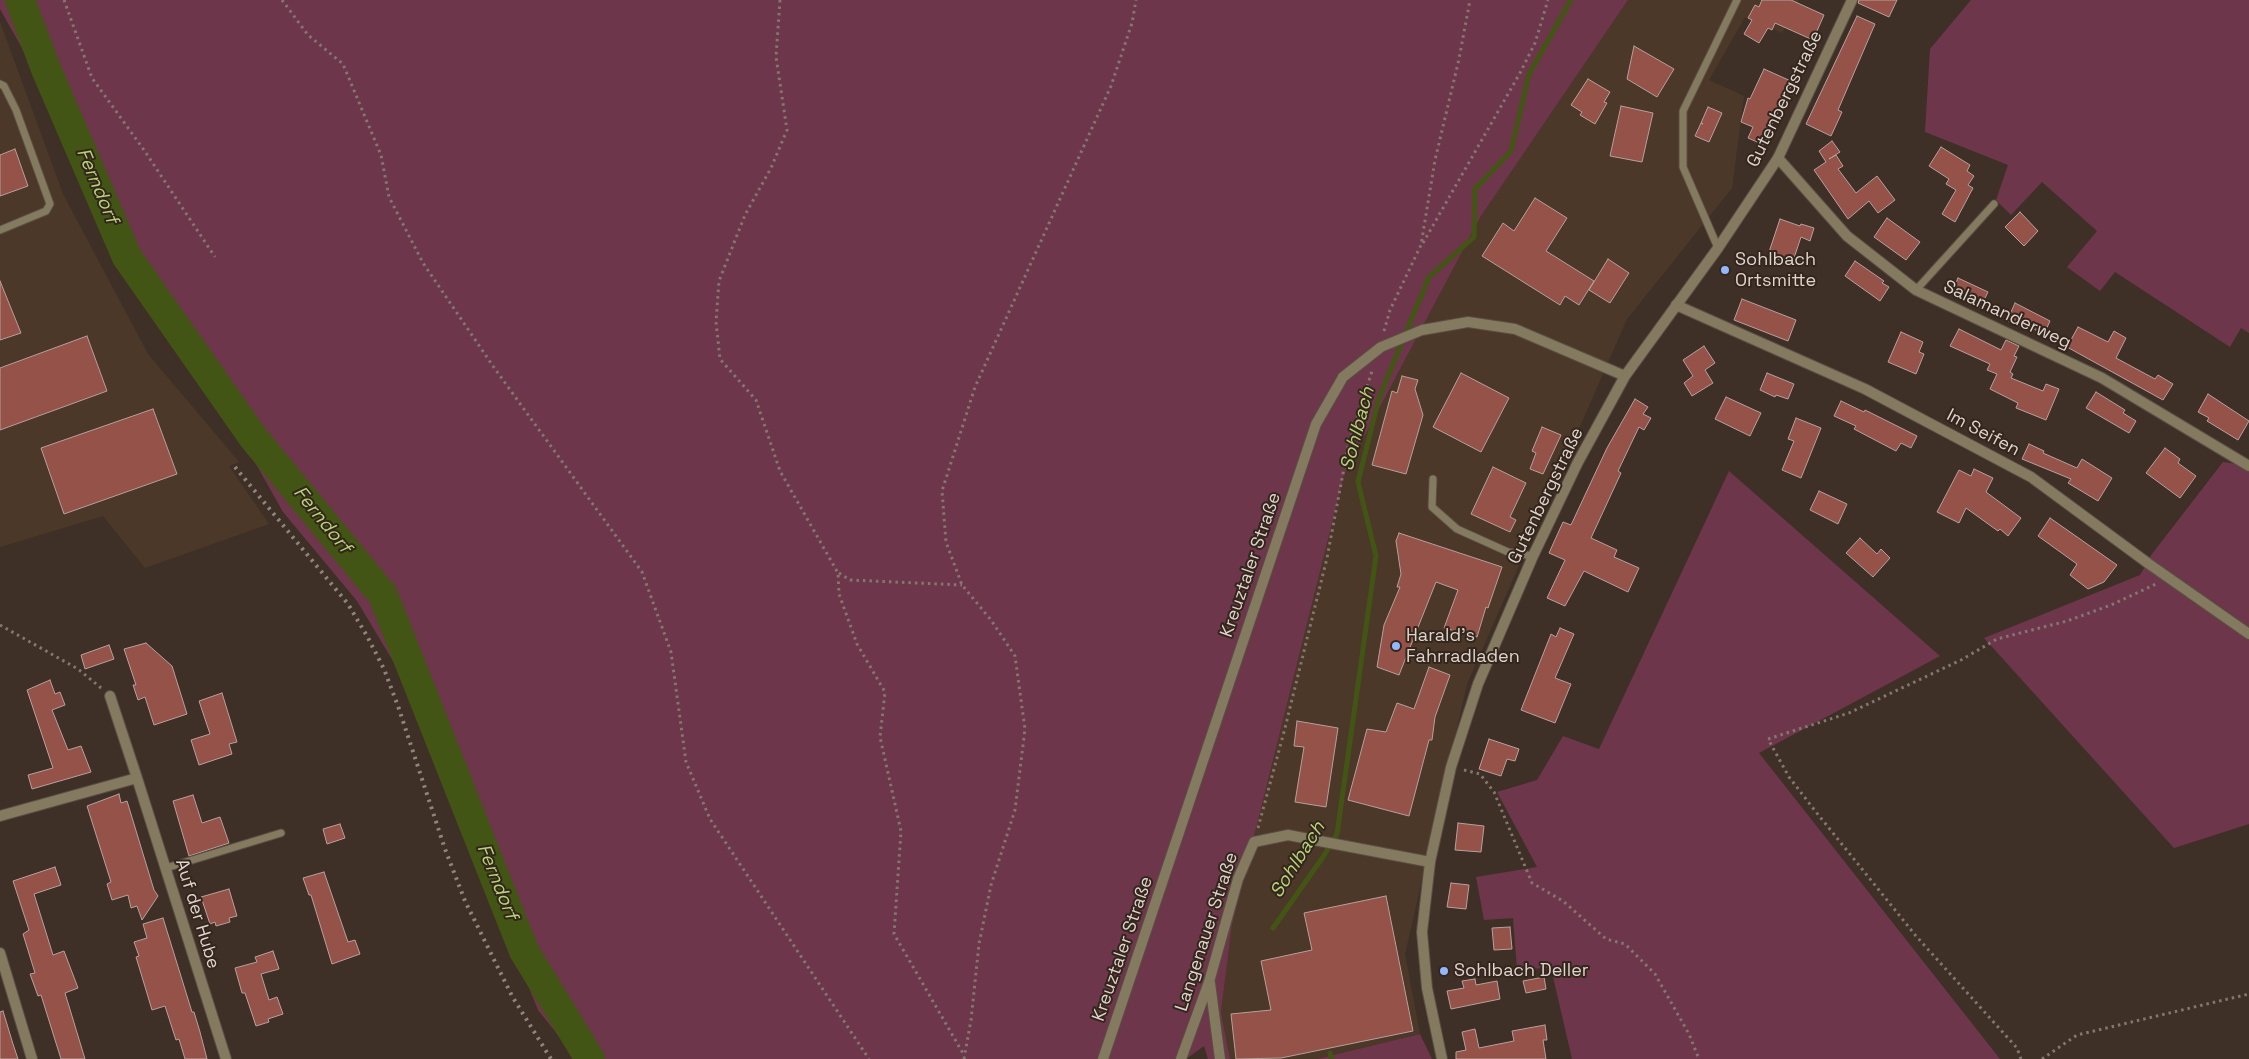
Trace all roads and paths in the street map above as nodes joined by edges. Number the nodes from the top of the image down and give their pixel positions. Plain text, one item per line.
1 (64, 0) edge
2 (282, 0) edge
3 (780, 0) edge
4 (1136, 0) edge
5 (1470, 0) edge
6 (1548, 0) edge
7 (1737, 0) edge
8 (1852, 0) edge
9 (0, 84) edge
10 (1778, 158) junction
11 (1994, 204) dead end
12 (0, 230) edge
13 (1421, 245) junction
14 (1718, 248) junction
15 (215, 257) dead end
16 (1916, 290) junction
17 (1676, 305) junction
18 (1382, 338) dead end
19 (1374, 365) dead end
20 (1625, 376) junction
21 (2249, 466) edge
22 (1433, 479) dead end
23 (1533, 556) junction
24 (838, 573) junction
25 (2166, 576) junction
26 (962, 585) junction
27 (0, 625) edge
28 (2249, 634) edge
29 (110, 696) joint
30 (1451, 767) junction
31 (137, 778) junction
32 (0, 816) edge
33 (281, 833) dead end
34 (1254, 842) junction
35 (1430, 862) junction
36 (166, 868) junction
37 (0, 953) edge
38 (1210, 982) junction
39 (2249, 994) edge
40 (964, 1057) edge
41 (32, 1059) edge
42 (226, 1059) edge
43 (869, 1059) edge
44 (1103, 1059) edge
45 (1181, 1059) edge
46 (1220, 1059) edge
47 (1442, 1059) edge
48 (1698, 1059) edge
49 (2021, 1059) edge
50 (2042, 1059) edge

1 - 15 path
2 - 43 path
3 - 24 path
4 - 26 path
5 - 13 path
6 - 13 path
7 - 14 lane
8 - 10 street, Gutenbergstraße
9 - 12 lane
10 - 14 street, Gutenbergstraße
10 - 16 street, Salamanderweg
11 - 16 lane
13 - 18 path
14 - 17 street, Gutenbergstraße
16 - 21 street, Salamanderweg
17 - 20 street, Gutenbergstraße
17 - 25 street, Im Seifen
19 - 34 path
20 - 23 street, Gutenbergstraße
20 - 44 street, Kreuztaler Straße, bridge
22 - 23 lane
23 - 30 street, Gutenbergstraße
24 - 26 path
24 - 40 path
25 - 28 street, Im Seifen
25 - 49 path
26 - 40 path
27 - 29 path
29 - 31 street, Auf der Hube
30 - 35 street, Gutenbergstraße
30 - 48 path
31 - 32 street
31 - 36 street, Auf der Hube
33 - 36 lane
34 - 35 street, Langenauer Straße
34 - 38 street, Langenauer Straße
35 - 47 street, Gutenbergstraße
36 - 42 street, Auf der Hube
37 - 41 street
38 - 45 street, Langenauer Straße
38 - 46 street
39 - 50 path

